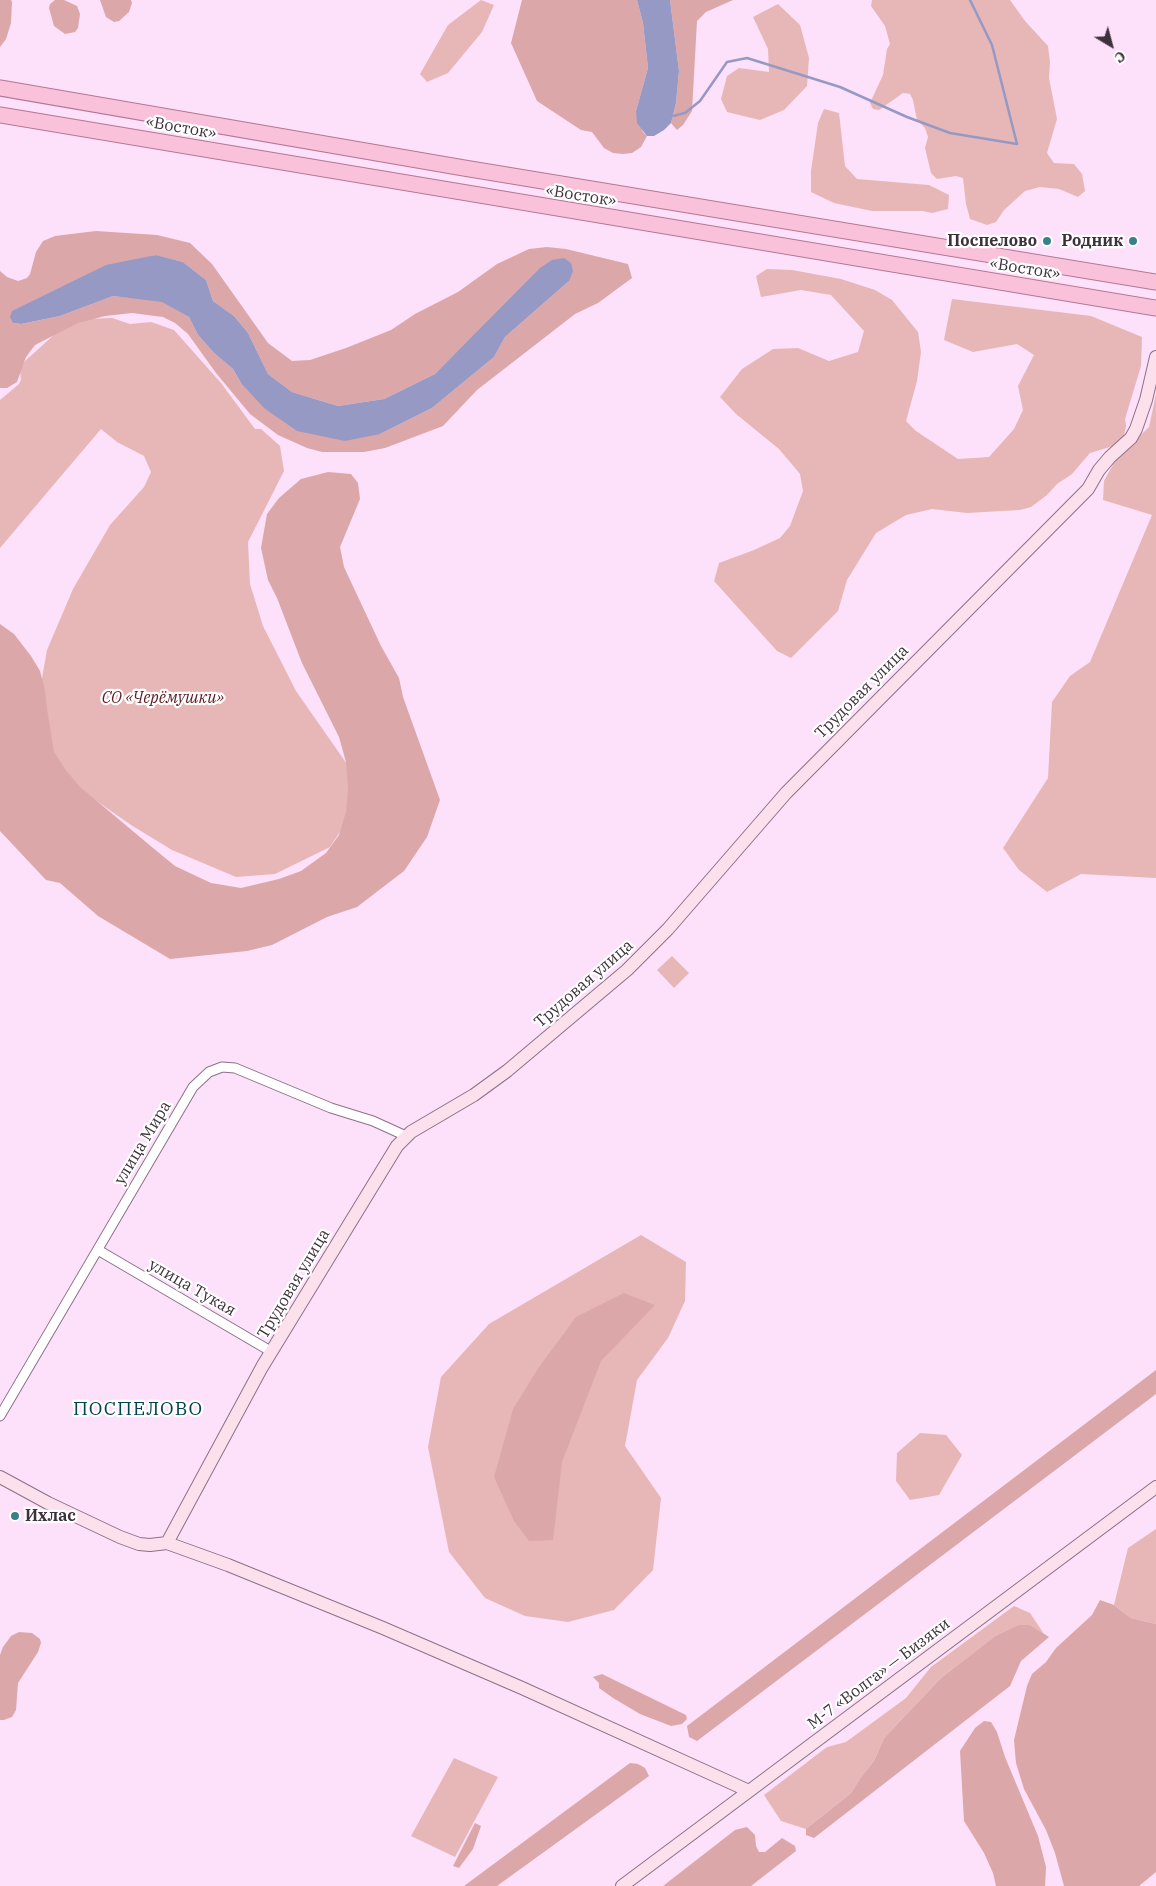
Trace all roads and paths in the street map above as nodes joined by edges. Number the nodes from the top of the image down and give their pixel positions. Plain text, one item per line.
1 (0, 88) edge
2 (0, 115) edge
3 (1156, 282) edge
4 (1156, 308) edge
5 (1156, 357) edge
6 (406, 1136) junction
7 (98, 1250) junction
8 (272, 1352) junction
9 (0, 1416) edge
10 (0, 1476) edge
11 (1156, 1487) edge
12 (167, 1543) junction
13 (749, 1791) junction
14 (622, 1886) edge

1 - 3 main road, «Восток»
2 - 4 main road, «Восток»
5 - 6 street, Трудовая улица
6 - 7 street, улица Мира
6 - 8 street, Трудовая улица
7 - 8 street, улица Тукая
7 - 9 street, улица Мира
8 - 12 street, Трудовая улица
10 - 12 street
11 - 13 street, М-7 «Волга» — Бизяки
12 - 13 street
13 - 14 street, М-7 «Волга» — Бизяки

